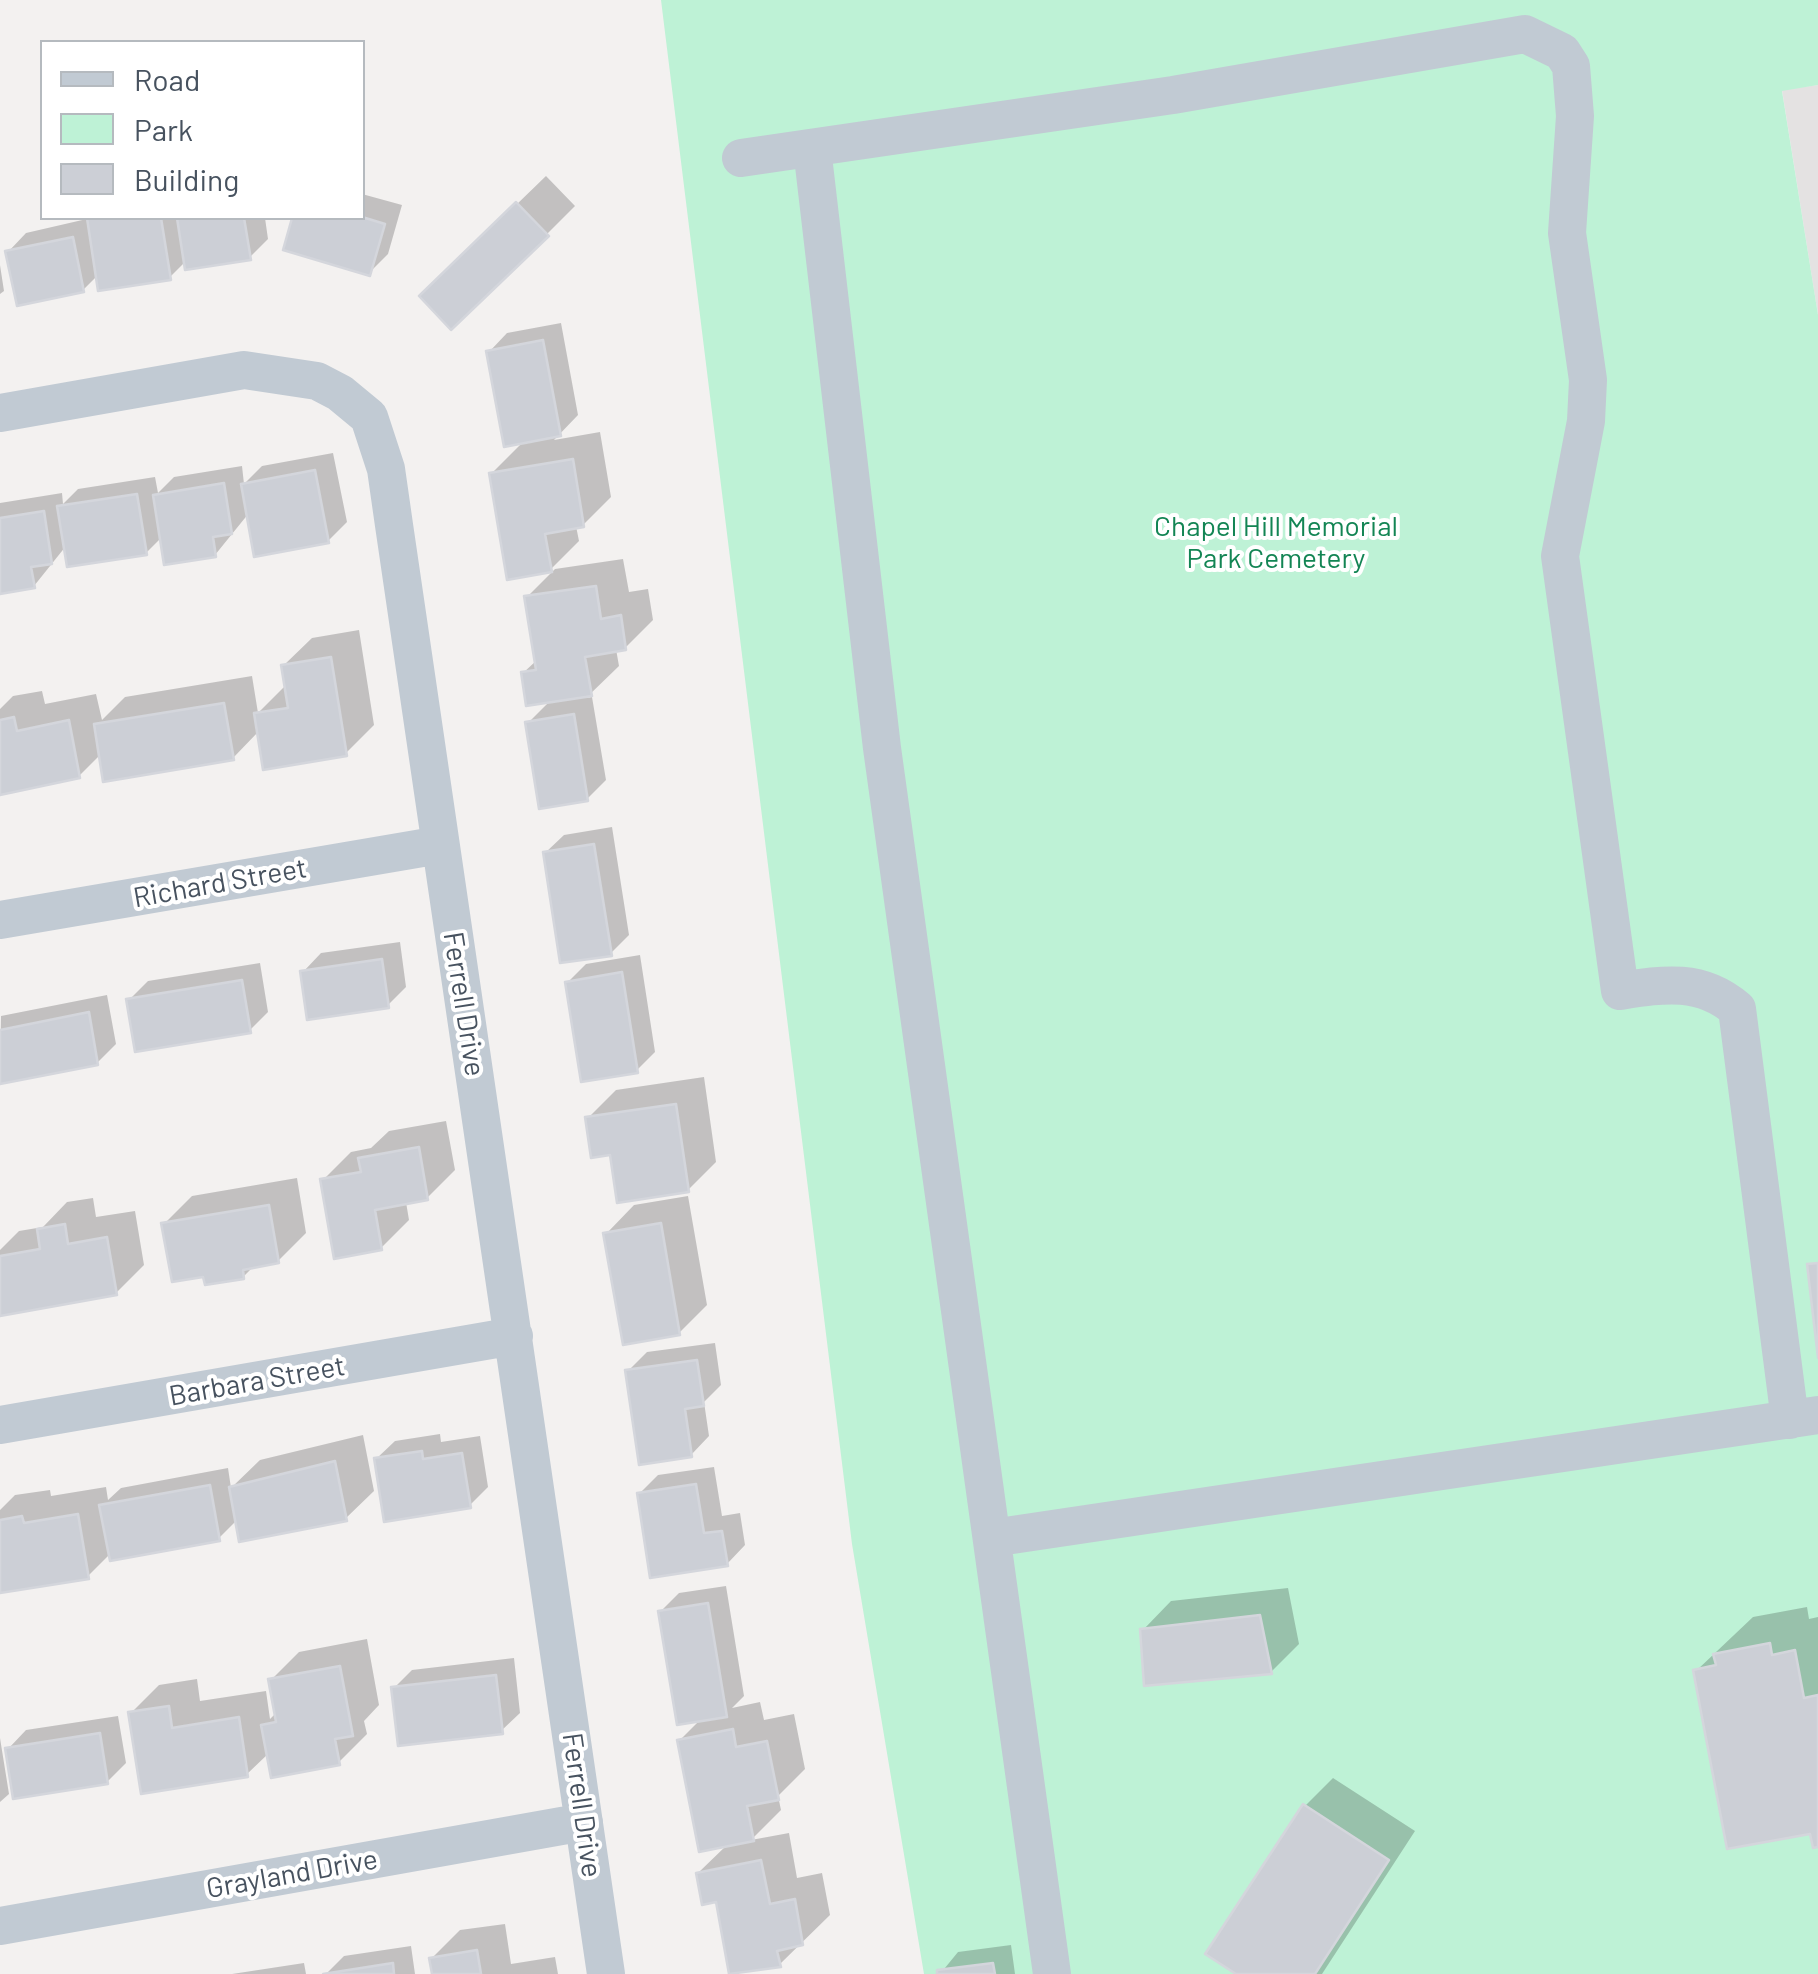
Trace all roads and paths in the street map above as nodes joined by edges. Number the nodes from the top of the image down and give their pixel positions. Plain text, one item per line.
1 (812, 148) junction
2 (741, 158) dead end
3 (0, 413) edge
4 (440, 845) junction
5 (0, 920) edge
6 (514, 1336) junction
7 (1804, 1417) edge
8 (0, 1425) edge
9 (992, 1538) junction
10 (584, 1822) junction
11 (0, 1926) edge
12 (606, 1974) edge
13 (1052, 1974) edge

1 - 2 street
1 - 7 street
1 - 9 street
3 - 4 street, Ferrell Drive
4 - 5 street, Richard Street
4 - 6 street, Ferrell Drive
6 - 8 street, Barbara Street
6 - 10 street, Ferrell Drive
7 - 9 street
9 - 13 street
10 - 11 street, Grayland Drive
10 - 12 street, Ferrell Drive

